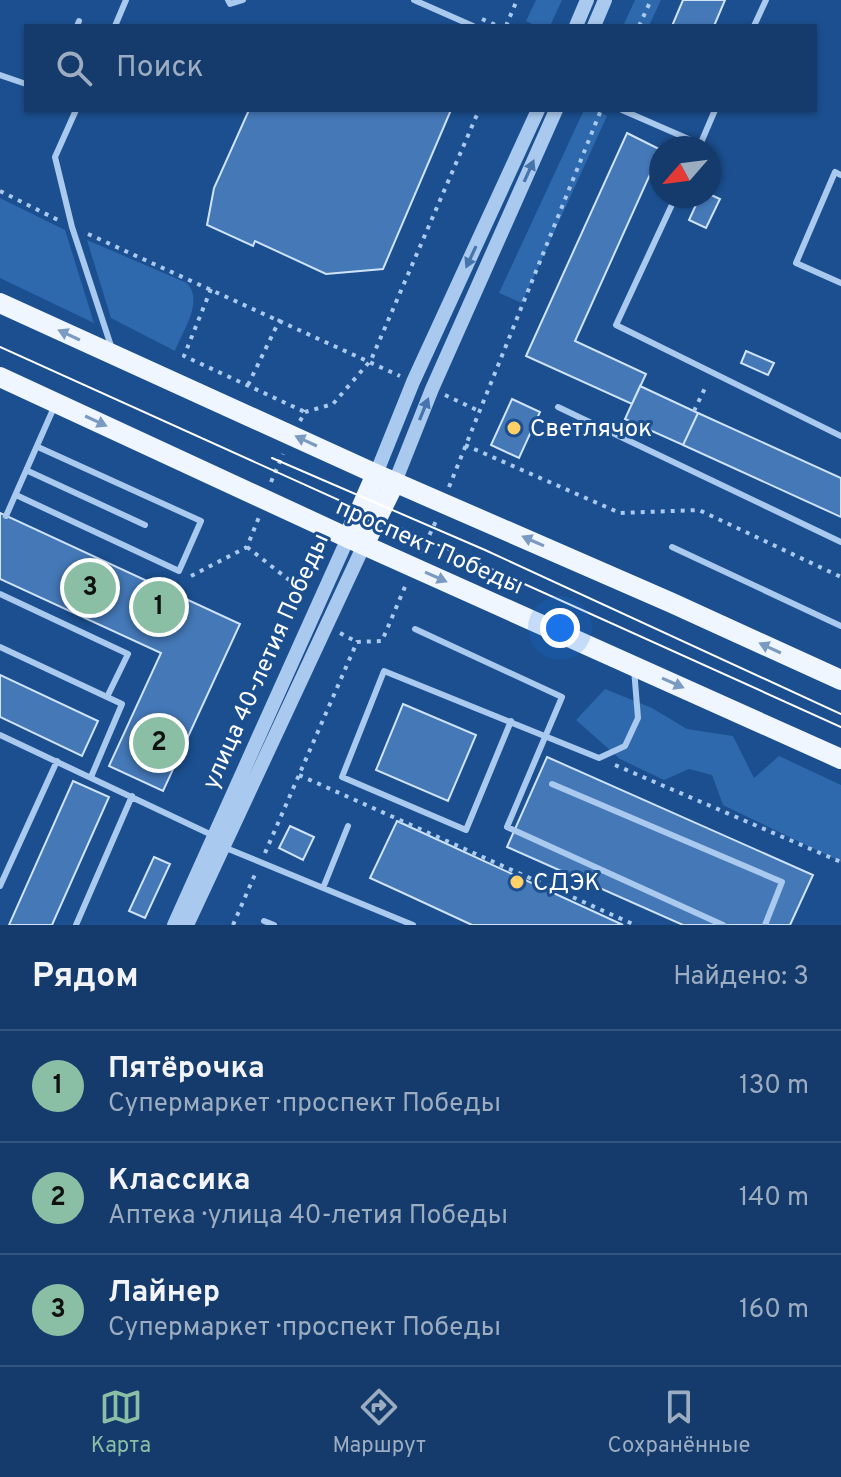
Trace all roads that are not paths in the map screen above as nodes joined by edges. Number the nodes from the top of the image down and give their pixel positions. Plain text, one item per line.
1 (126, 0) edge
2 (228, 0) edge
3 (243, 0) edge
4 (414, 0) edge
5 (587, 0) edge
6 (605, 0) edge
7 (766, 0) edge
8 (116, 24) edge
9 (468, 24) edge
10 (577, 24) edge
11 (595, 24) edge
12 (755, 24) edge
13 (0, 75) edge
14 (24, 83) edge
15 (75, 112) edge
16 (537, 112) edge
17 (555, 112) edge
18 (626, 112) edge
19 (714, 112) edge
20 (678, 136) edge
21 (703, 136) edge
22 (841, 175) edge
23 (670, 208) edge
24 (841, 283) edge
25 (0, 303) edge
26 (114, 355) junction
27 (0, 377) edge
28 (56, 402) junction
29 (558, 407) dead end
30 (841, 436) edge
31 (38, 447) junction
32 (28, 471) junction
33 (386, 478) junction
34 (16, 495) junction
35 (6, 516) dead end
36 (145, 525) dead end
37 (356, 542) junction
38 (841, 542) edge
39 (672, 547) dead end
40 (0, 594) edge
41 (841, 626) edge
42 (415, 629) dead end
43 (0, 647) edge
44 (634, 666) junction
45 (841, 680) edge
46 (107, 697) junction
47 (511, 721) junction
48 (0, 735) edge
49 (546, 735) junction
50 (841, 759) edge
51 (57, 761) junction
52 (91, 777) junction
53 (552, 784) dead end
54 (132, 796) junction
55 (348, 826) dead end
56 (218, 841) junction
57 (0, 886) edge
58 (323, 888) junction
59 (264, 921) dead end
60 (76, 925) edge
61 (174, 925) edge
62 (187, 925) edge
63 (274, 925) edge
64 (413, 925) edge
65 (723, 925) edge
66 (765, 925) edge

1 - 8 lane
2 - 3 lane
4 - 9 lane
5 - 10 street
6 - 11 street
7 - 12 lane
13 - 14 lane
15 - 26 lane
16 -> 33 street, улица 40-летия Победы
33 -> 17 street, улица 40-летия Победы
18 - 20 lane
19 - 21 lane
22 - 24 lane
23 - 30 lane
26 -> 25 main road, проспект Победы
33 -> 26 main road, проспект Победы
27 - 28 main road, проспект Победы
28 - 31 lane
28 -> 37 main road, проспект Победы
29 - 38 lane
31 - 32 lane
31 - 34 lane
32 - 34 lane
32 - 36 lane
33 - 37 main road, улица 40-летия Победы
45 -> 33 main road, проспект Победы
34 - 35 lane
37 -> 44 main road, проспект Победы
37 - 56 street, улица 40-летия Победы
37 - 56 street, улица 40-летия Победы
39 - 41 lane
40 - 46 lane
42 - 49 lane
43 - 46 lane
44 - 49 lane
44 -> 50 main road, проспект Победы
46 - 52 lane
47 - 47 lane
47 - 49 lane
48 - 51 lane
49 - 65 lane
51 - 52 lane
51 - 57 lane
52 - 54 lane
53 - 66 lane
54 - 56 lane
54 - 60 lane
55 - 58 lane
56 - 58 lane
56 - 61 street, улица 40-летия Победы
56 - 62 street
58 - 64 lane
59 - 63 lane

